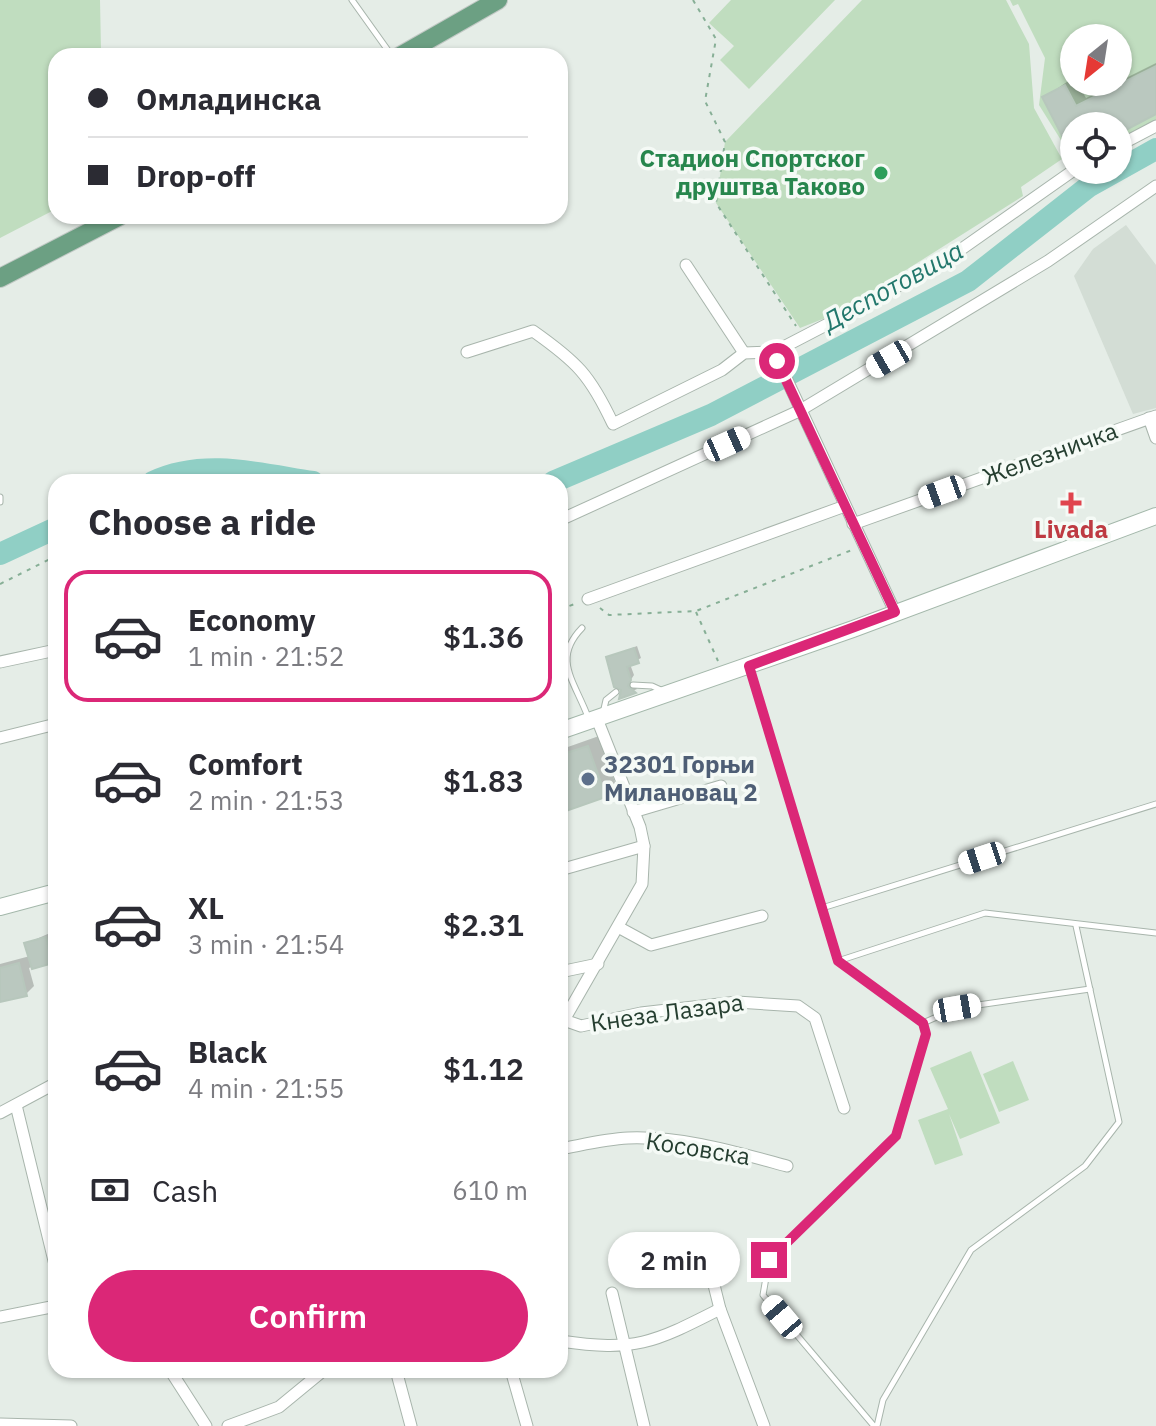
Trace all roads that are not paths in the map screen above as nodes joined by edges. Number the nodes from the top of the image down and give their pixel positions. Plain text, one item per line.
1 (352, 0) edge
2 (498, 0) edge
3 (386, 48) edge
4 (414, 48) edge
5 (1156, 126) edge
6 (1132, 139) edge
7 (1060, 180) edge
8 (1156, 186) edge
9 (105, 224) edge
10 (686, 265) dead end
11 (0, 278) edge
12 (467, 352) dead end
13 (744, 353) junction
14 (775, 356) junction
15 (799, 411) junction
16 (1153, 417) edge
17 (1156, 438) edge
18 (845, 506) junction
19 (568, 516) edge
20 (1156, 516) edge
21 (853, 524) junction
22 (588, 599) road end
23 (895, 612) junction
24 (582, 628) dead end
25 (568, 643) edge
26 (48, 652) edge
27 (0, 662) edge
28 (568, 664) edge
29 (749, 666) junction
30 (633, 685) dead end
31 (616, 692) dead end
32 (666, 695) junction
33 (597, 719) junction
34 (48, 726) edge
35 (568, 728) edge
36 (0, 738) edge
37 (721, 786) dead end
38 (1156, 804) edge
39 (633, 812) junction
40 (644, 846) junction
41 (568, 868) edge
42 (48, 894) edge
43 (0, 907) edge
44 (822, 908) junction
45 (762, 916) dead end
46 (1076, 926) junction
47 (618, 927) junction
48 (1156, 933) edge
49 (838, 961) junction
50 (598, 964) junction
51 (568, 970) edge
52 (1090, 989) junction
53 (568, 1014) edge
54 (923, 1023) junction
55 (568, 1025) edge
56 (48, 1087) edge
57 (16, 1105) junction
58 (844, 1108) dead end
59 (0, 1113) edge
60 (568, 1148) edge
61 (787, 1166) dead end
62 (48, 1236) edge
63 (705, 1249) dead end
64 (612, 1293) dead end
65 (48, 1308) edge
66 (720, 1309) junction
67 (0, 1317) edge
68 (568, 1342) edge
69 (625, 1348) junction
70 (175, 1378) edge
71 (314, 1378) edge
72 (398, 1378) edge
73 (513, 1378) edge
74 (0, 1424) edge
75 (71, 1426) edge
76 (206, 1426) edge
77 (228, 1426) edge
78 (411, 1426) edge
79 (527, 1426) edge
80 (644, 1426) edge
81 (764, 1426) edge
82 (876, 1426) edge

1 - 3 lane
2 - 4 main road
5 - 6 street
7 - 14 street
8 - 15 street
9 - 11 main road
10 - 13 street
12 - 13 street
13 - 14 street
14 - 15 street
15 - 18 street
15 - 19 street
16 - 17 street
16 - 21 street, Железничка
18 - 21 street
18 - 22 street
20 - 23 street
21 - 23 street
23 - 29 street
24 - 25 lane
26 - 27 street
28 - 33 lane
29 - 32 street
29 - 44 lane
30 - 32 lane
31 - 33 lane
32 - 33 street
33 - 35 street
33 - 39 street
34 - 36 street
37 - 39 street
38 - 44 lane
39 - 40 street
40 - 41 street
40 - 47 street
42 - 43 street
44 - 49 lane
45 - 47 street
46 - 48 lane
46 - 49 lane
46 - 52 lane
47 - 50 street
49 - 54 lane
50 - 51 street
50 - 53 street
52 - 54 lane
52 - 82 lane
54 - 82 lane
55 - 58 street, Кнеза Лазара
56 - 57 street
57 - 59 street
57 - 62 street
60 - 61 street, Косовска
63 - 66 street
64 - 69 street
65 - 67 street
66 - 69 street
66 - 81 street
68 - 69 street
69 - 80 street
70 - 76 street
71 - 77 street
72 - 78 street
73 - 79 street
74 - 75 street

